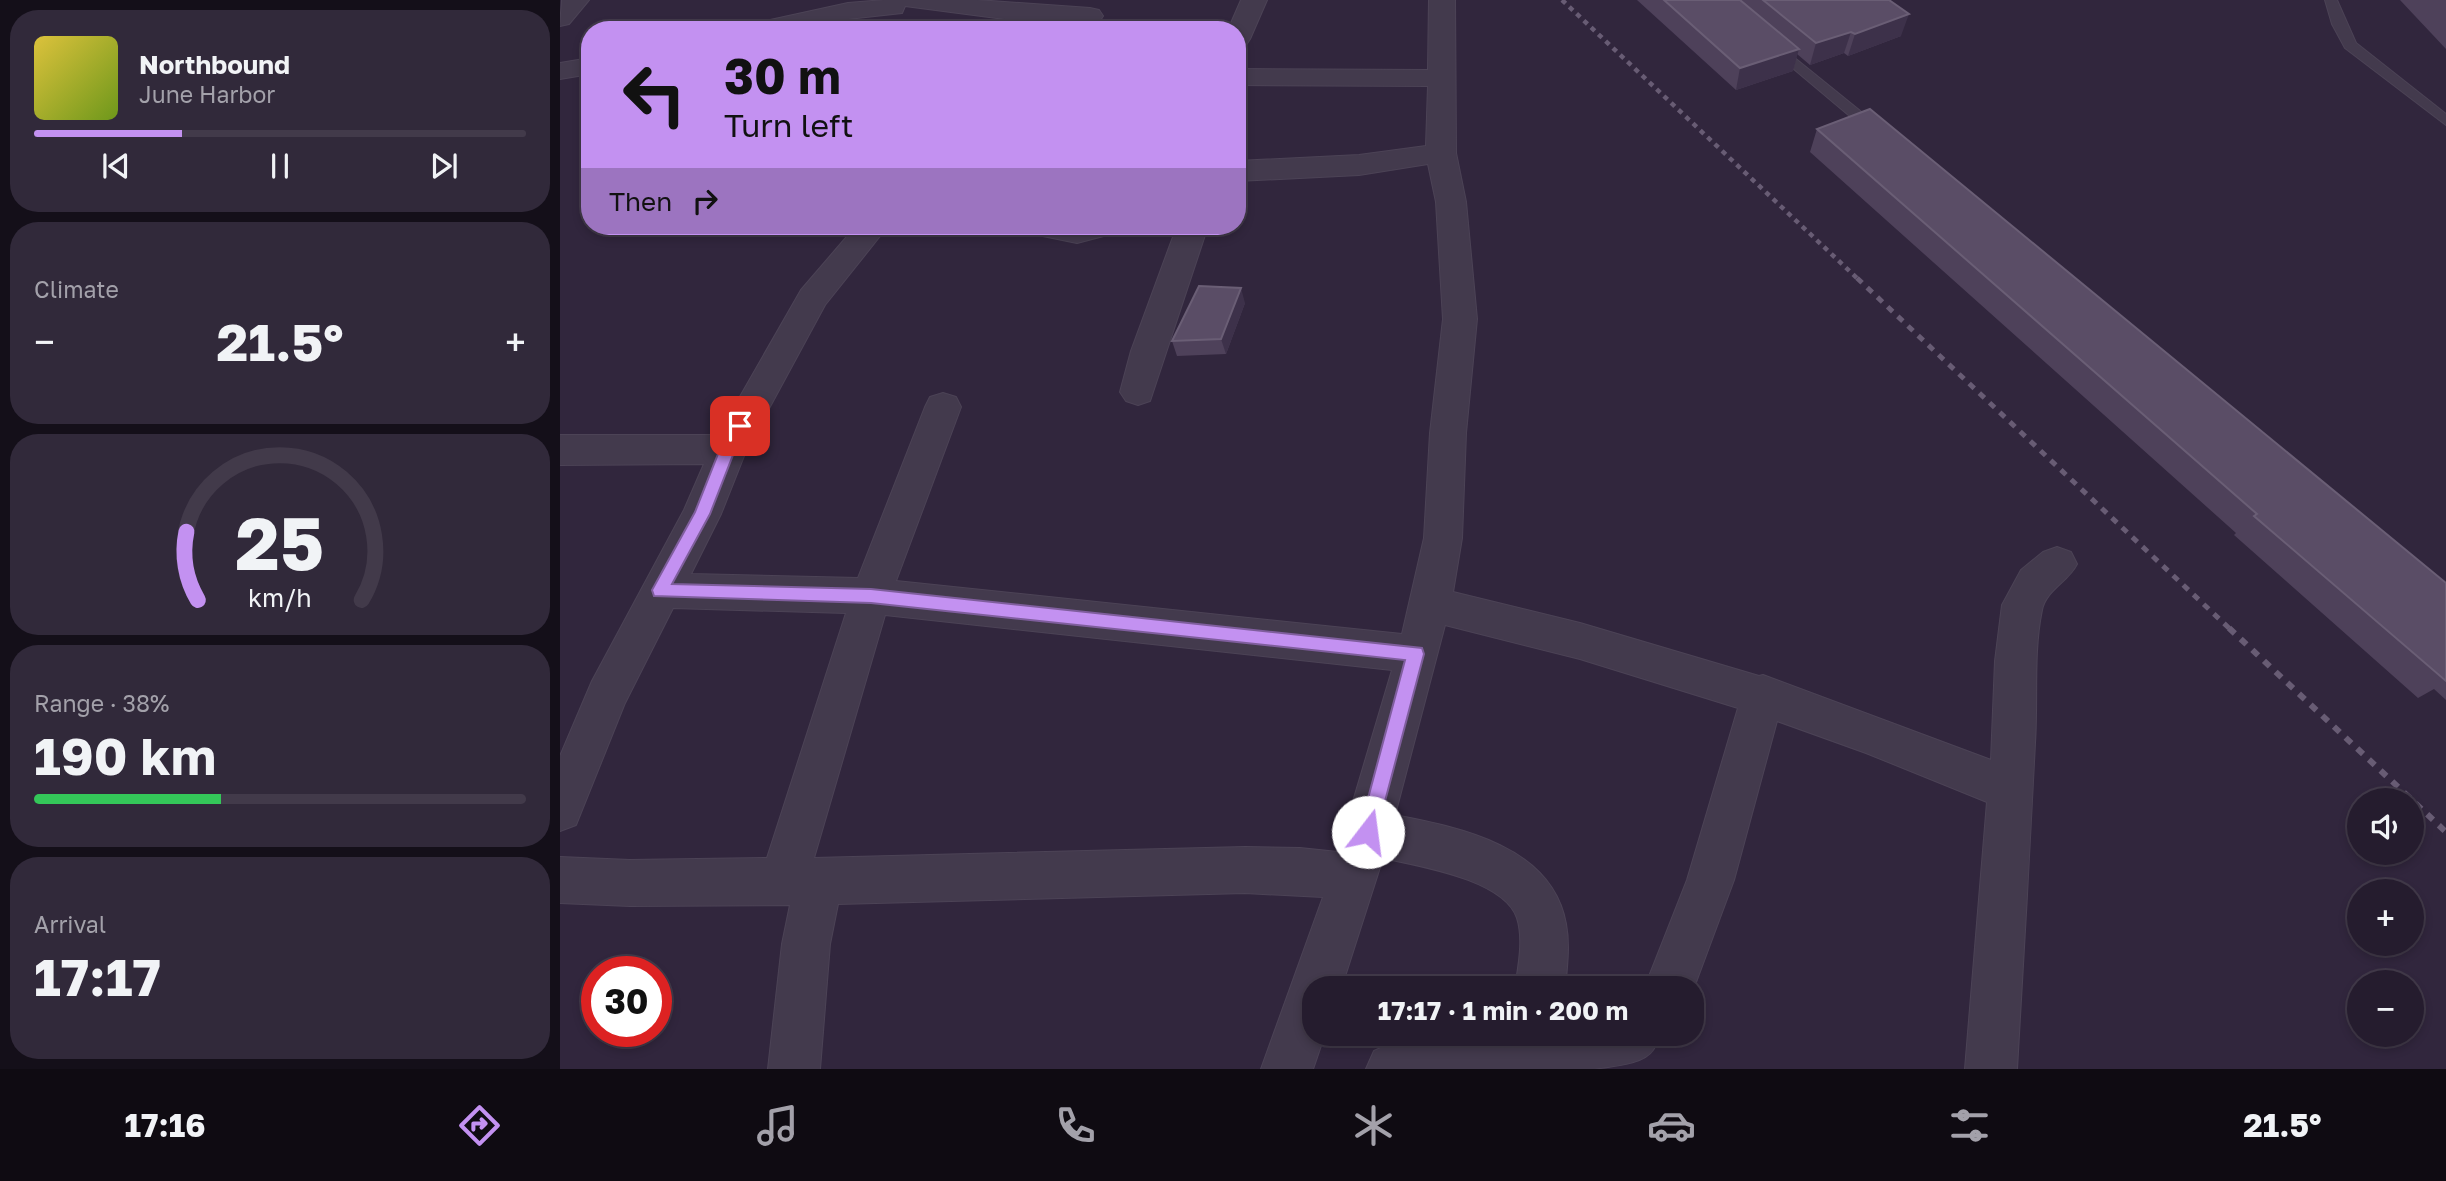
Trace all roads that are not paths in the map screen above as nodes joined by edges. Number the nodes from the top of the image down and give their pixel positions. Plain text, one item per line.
1 (576, 0) edge
2 (1254, 0) edge
3 (1442, 0) edge
4 (2331, 0) edge
5 (903, 2) edge
6 (1091, 15) edge
7 (560, 18) edge
8 (800, 21) edge
9 (885, 21) edge
10 (1006, 21) edge
11 (1245, 21) edge
12 (1759, 33) edge
13 (581, 68) edge
14 (560, 71) edge
15 (1246, 77) edge
16 (1443, 78) junction
17 (2446, 121) edge
18 (1884, 137) edge
19 (1441, 153) junction
20 (1246, 171) edge
21 (866, 235) edge
22 (1189, 235) edge
23 (1138, 392) dead end
24 (943, 407) dead end
25 (728, 449) junction
26 (564, 459) edge
27 (2057, 564) dead end
28 (660, 590) junction
29 (871, 596) junction
30 (1431, 604) junction
31 (1416, 654) junction
32 (1763, 694) junction
33 (2010, 790) junction
34 (560, 808) edge
35 (1368, 832) junction
36 (1352, 877) junction
37 (560, 880) edge
38 (802, 880) junction
39 (1320, 976) edge
40 (1540, 976) edge
41 (1675, 976) edge
42 (1302, 1027) edge
43 (1578, 1046) edge
44 (1534, 1053) edge
45 (794, 1069) edge
46 (1287, 1069) edge
47 (1392, 1069) edge
48 (1991, 1069) edge

1 - 7 street
2 - 11 street
3 - 16 street
4 - 17 lane
5 - 8 street
5 - 9 street
5 - 10 street
6 - 10 street
12 - 18 lane
13 - 14 street
15 - 16 street
16 - 19 street
19 - 20 street
19 - 30 street
21 - 25 street
22 - 23 street
24 - 29 street
25 - 26 street
25 - 28 street
27 - 33 street
28 - 29 street
28 - 34 street
29 - 31 street
29 - 38 street
30 - 31 street
30 - 32 street
31 - 35 street
32 - 33 street
32 - 41 street
33 - 48 street
35 - 36 street
35 - 40 street
36 - 38 street
36 - 39 street
37 - 38 street
38 - 45 street
42 - 46 street
43 - 44 street
44 - 47 street

